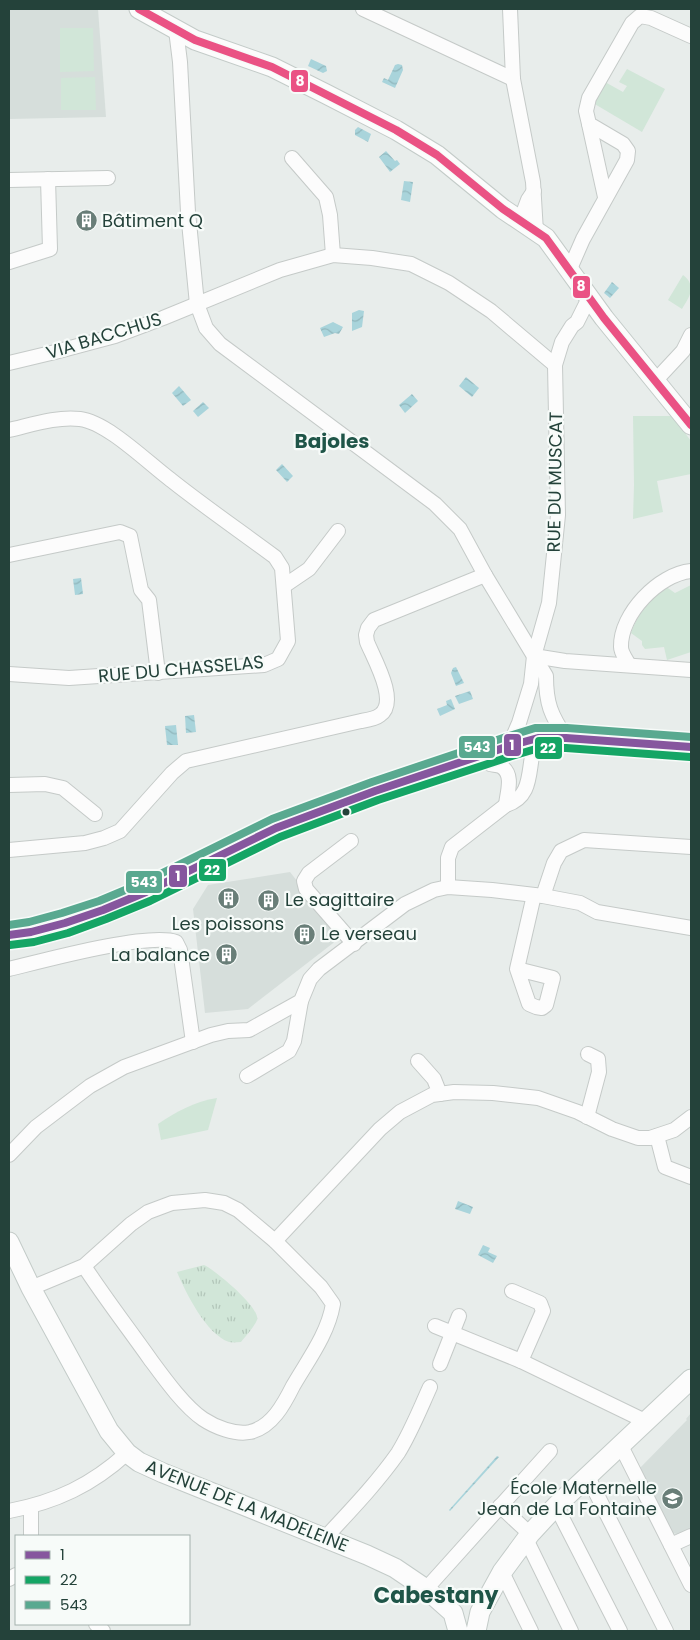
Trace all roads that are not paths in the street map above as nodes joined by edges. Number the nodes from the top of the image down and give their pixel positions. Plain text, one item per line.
1 (363, 9) edge
2 (510, 9) edge
3 (148, 11) edge
4 (176, 30) junction
5 (691, 36) edge
6 (196, 40) junction
7 (180, 62) junction
8 (513, 79) junction
9 (589, 124) junction
10 (292, 158) dead end
11 (48, 178) junction
12 (108, 178) dead end
13 (9, 180) edge
14 (531, 195) junction
15 (605, 197) junction
16 (503, 209) junction
17 (520, 222) junction
18 (536, 232) junction
19 (583, 239) junction
20 (333, 255) junction
21 (558, 255) junction
22 (9, 262) edge
23 (569, 271) junction
24 (590, 298) junction
25 (197, 304) junction
26 (604, 318) junction
27 (577, 322) junction
28 (691, 335) edge
29 (673, 362) junction
30 (9, 363) edge
31 (643, 364) junction
32 (555, 365) junction
33 (661, 386) junction
34 (691, 425) edge
35 (9, 430) edge
36 (338, 531) dead end
37 (9, 555) edge
38 (691, 571) edge
39 (485, 575) junction
40 (284, 586) junction
41 (534, 656) junction
42 (629, 665) junction
43 (689, 667) edge
44 (158, 673) junction
45 (9, 674) edge
46 (566, 738) junction
47 (509, 746) junction
48 (691, 747) edge
49 (533, 751) junction
50 (691, 759) edge
51 (490, 764) junction
52 (9, 785) edge
53 (506, 805) junction
54 (95, 814) dead end
55 (350, 841) dead end
56 (691, 847) edge
57 (9, 850) edge
58 (448, 887) junction
59 (538, 895) junction
60 (691, 928) edge
61 (9, 935) edge
62 (354, 944) junction
63 (9, 946) edge
64 (9, 969) edge
65 (517, 969) dead end
66 (301, 1001) junction
67 (193, 1042) junction
68 (588, 1054) dead end
69 (418, 1061) dead end
70 (247, 1076) dead end
71 (440, 1094) junction
72 (587, 1117) junction
73 (691, 1117) edge
74 (657, 1136) junction
75 (9, 1154) edge
76 (691, 1178) edge
77 (274, 1241) junction
78 (9, 1242) edge
79 (84, 1266) junction
80 (31, 1288) junction
81 (512, 1290) dead end
82 (459, 1316) dead end
83 (435, 1326) dead end
84 (453, 1333) junction
85 (521, 1361) junction
86 (440, 1364) dead end
87 (691, 1379) edge
88 (430, 1387) dead end
89 (645, 1421) junction
90 (621, 1446) junction
91 (550, 1451) dead end
92 (128, 1453) junction
93 (588, 1477) junction
94 (500, 1506) junction
95 (556, 1506) junction
96 (31, 1507) junction
97 (9, 1511) edge
98 (31, 1535) edge
99 (528, 1536) junction
100 (691, 1536) edge
101 (326, 1538) junction
102 (672, 1545) junction
103 (502, 1572) junction
104 (691, 1585) edge
105 (426, 1589) junction
106 (480, 1612) junction
107 (453, 1613) junction
108 (459, 1631) edge
109 (475, 1631) edge
110 (531, 1631) edge
111 (571, 1631) edge
112 (620, 1631) edge
113 (666, 1631) edge

1 - 8 street
2 - 8 street
3 - 4 main road
4 - 6 main road
4 - 7 street
5 - 9 street
6 - 7 street
6 - 16 main road
7 - 25 street
8 - 14 street
9 - 15 street
9 - 15 street
10 - 20 street
11 - 12 street
11 - 13 street
11 - 22 street
14 - 16 street
14 - 17 street
14 - 18 street
15 - 19 street
16 - 17 main road
17 - 18 main road
18 - 21 main road
19 - 21 street
19 - 23 street
20 - 25 street
20 - 32 street
21 - 23 main road
23 - 24 main road
24 - 26 main road
24 - 27 street, RUE DU MUSCAT
25 - 30 street, VIA BACCHUS
25 - 39 street
26 - 27 street
26 - 31 main road
27 - 32 street, RUE DU MUSCAT
28 - 29 street
29 - 31 street
29 - 33 street
31 - 33 main road
32 - 41 street, RUE DU MUSCAT
33 - 34 main road
35 - 40 street, RUE DU CHASSELAS
36 - 40 street
37 - 44 street
38 - 42 street
39 - 41 street
39 - 57 street
40 - 44 street, RUE DU CHASSELAS
41 - 42 street
41 - 46 street
41 - 47 street, RUE DU MUSCAT
42 - 43 street
44 - 45 street, RUE DU CHASSELAS
46 - 47 main road
46 - 48 main road
47 - 61 main road
49 - 50 main road
49 - 51 main road
49 - 53 street
51 - 53 street
51 - 63 main road
52 - 54 street
53 - 58 street
55 - 62 street
56 - 59 street
58 - 59 street
58 - 62 street
59 - 60 street
59 - 65 street
62 - 66 street
64 - 67 street
66 - 67 street
66 - 70 street
67 - 75 street
68 - 72 street
69 - 71 street
71 - 72 street
71 - 77 street
72 - 74 street
73 - 74 street
74 - 76 street
77 - 79 street
77 - 79 street
78 - 80 main road, AVENUE DE LA MADELEINE
79 - 80 street
80 - 92 main road, AVENUE DE LA MADELEINE
81 - 85 street
82 - 84 street
83 - 84 street
84 - 85 street
84 - 86 street
85 - 89 street
87 - 89 main road
88 - 101 street
89 - 90 main road
90 - 93 main road
90 - 102 street
91 - 94 street
92 - 96 street
92 - 101 main road, AVENUE DE LA MADELEINE
93 - 95 main road
93 - 113 street
94 - 99 street
94 - 105 street
95 - 99 main road
95 - 112 street
96 - 97 street
96 - 98 street
99 - 103 main road
99 - 111 street
100 - 102 street
101 - 105 main road, AVENUE DE LA MADELEINE
102 - 104 street
103 - 106 main road
103 - 110 street
105 - 107 main road, AVENUE DE LA MADELEINE
106 - 107 main road
106 - 109 main road
107 - 108 main road
108 - 109 street

